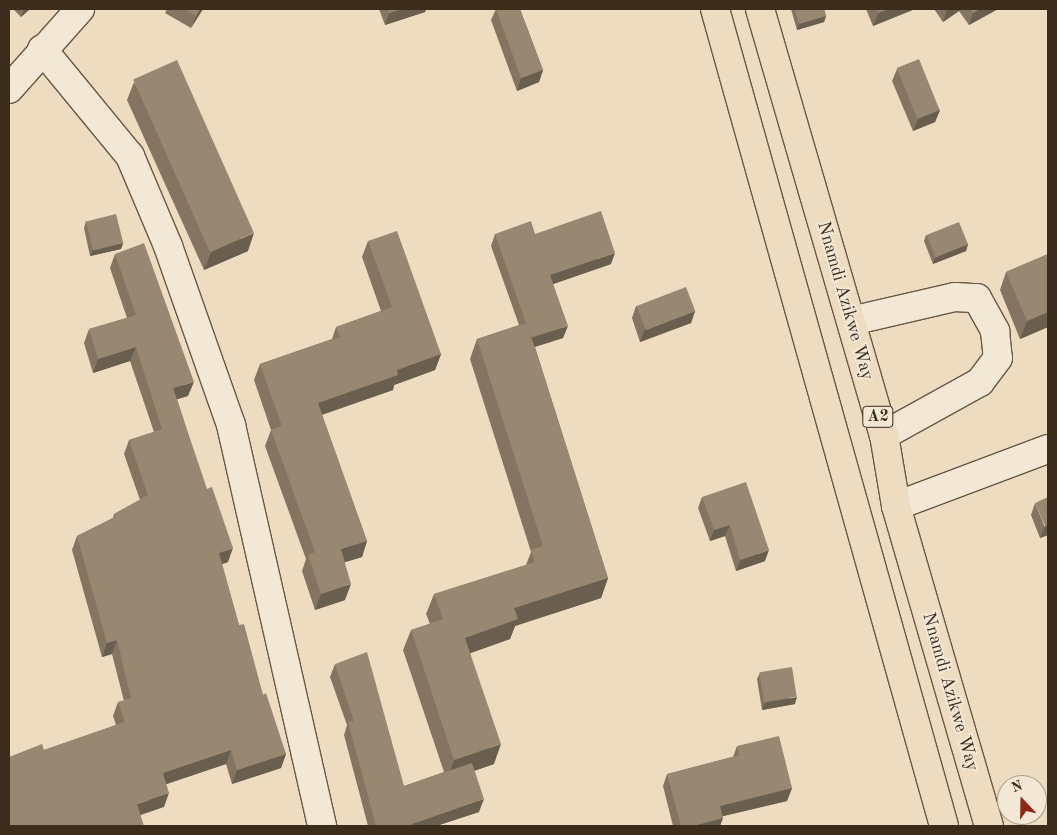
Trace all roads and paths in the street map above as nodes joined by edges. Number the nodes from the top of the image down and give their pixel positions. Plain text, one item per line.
1 (80, 9) edge
2 (715, 9) edge
3 (760, 9) edge
4 (42, 50) junction
5 (9, 89) edge
6 (851, 322) junction
7 (884, 435) junction
8 (1048, 449) edge
9 (896, 506) junction
10 (322, 826) edge
11 (944, 826) edge
12 (989, 826) edge

1 - 4 street
2 - 11 highway
3 - 6 highway, Nnamdi Azikwe Way / A2
4 - 5 street
4 - 10 street
6 - 7 highway, Nnamdi Azikwe Way / A2
6 - 7 street
7 - 9 highway, Nnamdi Azikwe Way / A2
8 - 9 street
9 - 12 highway, Nnamdi Azikwe Way / A2

